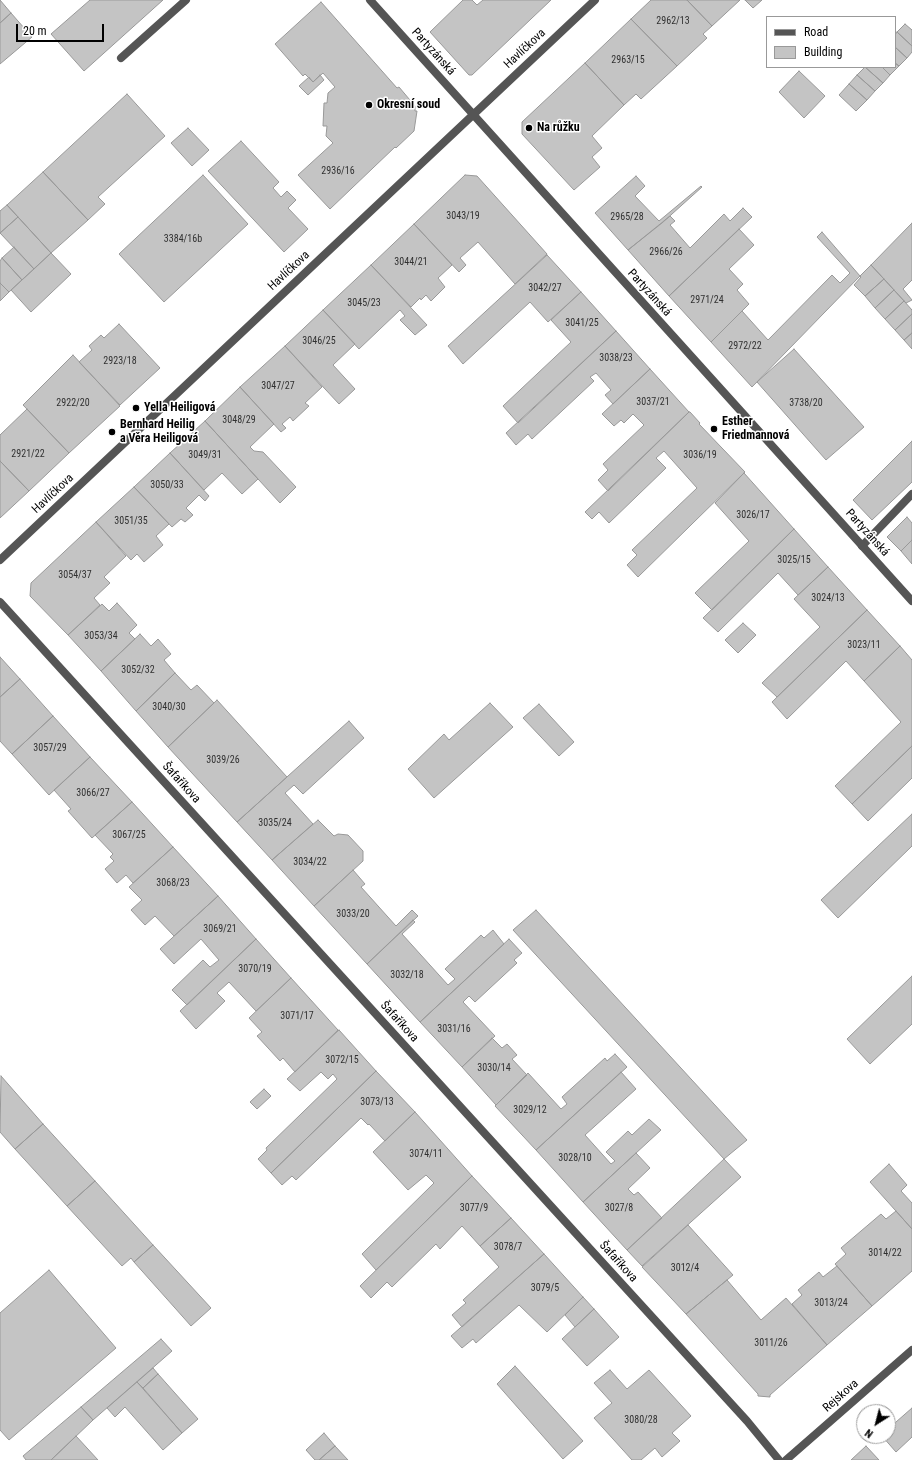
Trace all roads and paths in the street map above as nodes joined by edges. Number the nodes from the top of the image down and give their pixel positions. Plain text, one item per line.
1 (186, 0) edge
2 (370, 0) edge
3 (595, 0) edge
4 (121, 58) dead end
5 (472, 114) junction
6 (912, 494) edge
7 (862, 546) junction
8 (0, 560) edge
9 (912, 601) edge
10 (0, 602) edge
11 (912, 1350) edge
12 (779, 1460) edge
13 (786, 1460) edge

1 - 4 street
2 - 5 street, Partyzánská
3 - 5 street, Havlíčkova
5 - 7 street, Partyzánská
5 - 8 street, Havlíčkova
6 - 7 street
7 - 9 street, Partyzánská
10 - 12 street, Šafaříkova
11 - 13 street, Rejskova

